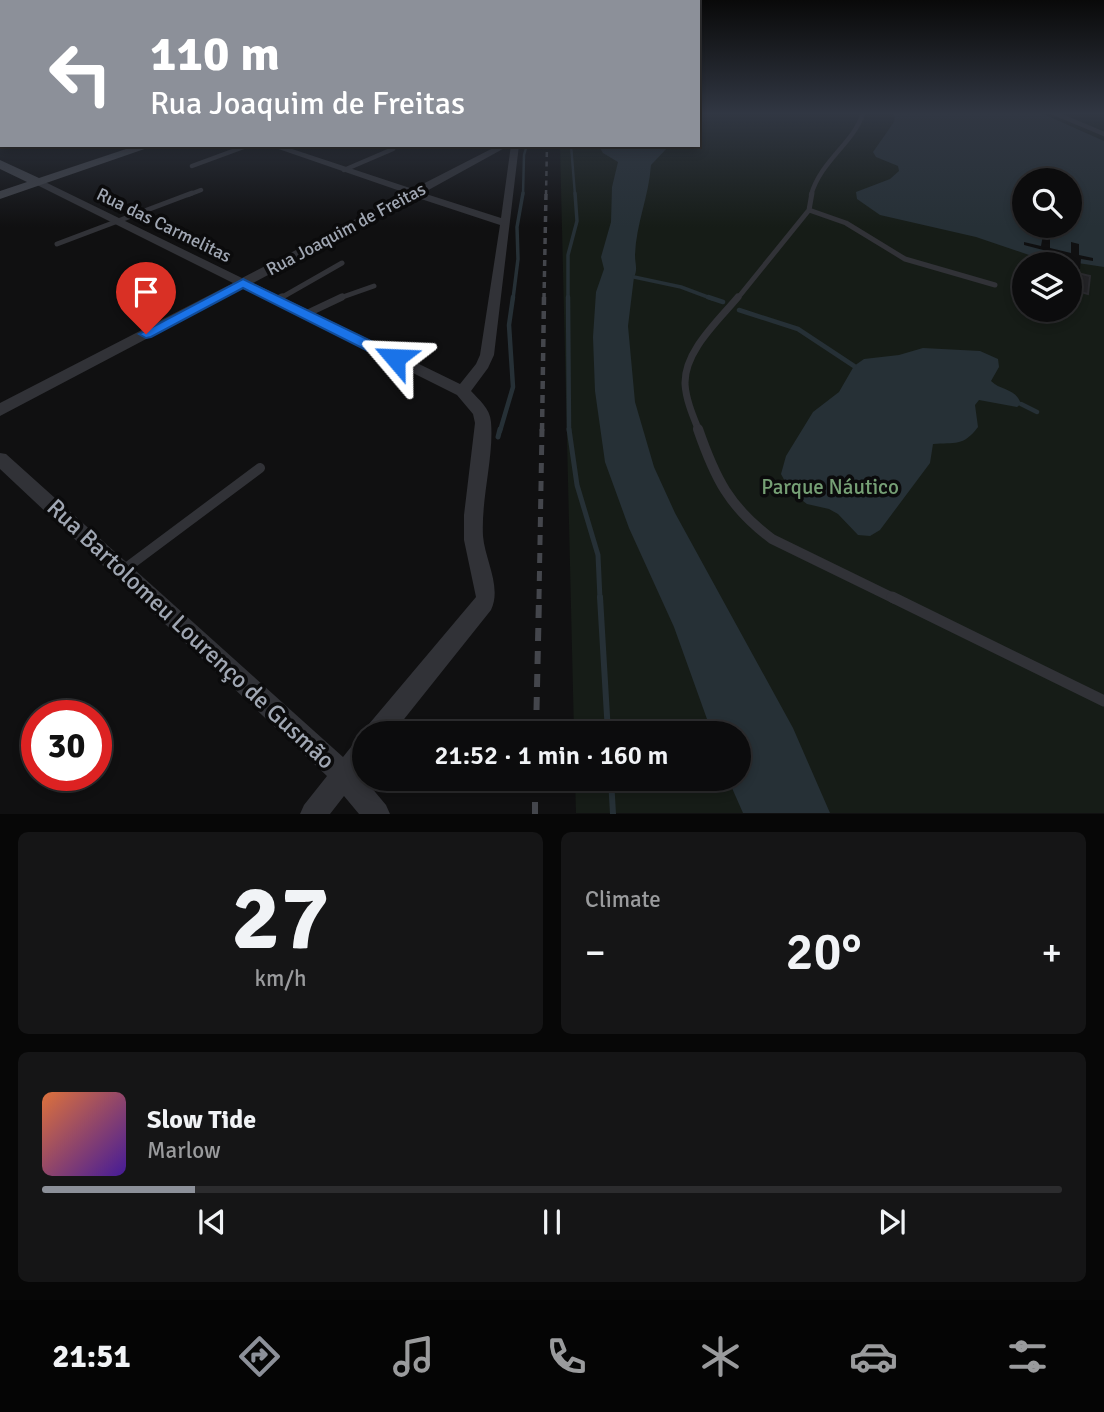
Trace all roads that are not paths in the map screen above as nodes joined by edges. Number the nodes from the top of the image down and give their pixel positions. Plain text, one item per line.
1 (132, 151) edge
2 (233, 151) edge
3 (288, 151) edge
4 (388, 151) edge
5 (495, 151) edge
6 (515, 151) edge
7 (838, 151) edge
8 (0, 163) edge
9 (192, 166) dead end
10 (344, 170) junction
11 (38, 182) junction
12 (201, 190) dead end
13 (414, 193) junction
14 (0, 195) edge
15 (809, 210) junction
16 (117, 221) junction
17 (504, 223) junction
18 (57, 244) dead end
19 (342, 263) dead end
20 (243, 283) junction
21 (995, 285) dead end
22 (374, 286) dead end
23 (276, 300) junction
24 (306, 314) junction
25 (462, 391) junction
26 (0, 410) edge
27 (0, 459) edge
28 (260, 468) dead end
29 (122, 571) junction
30 (1104, 701) edge
31 (388, 721) edge
32 (352, 765) edge
33 (344, 775) junction
34 (313, 814) edge
35 (377, 814) edge

1 - 11 street
2 - 9 lane
3 - 10 street
4 - 10 lane
5 - 13 street, Rua Joaquim de Freitas
6 - 17 street
7 - 15 lane
8 - 11 street, Rua das Carmelitas
10 - 13 street
11 - 14 street
11 - 16 street, Rua das Carmelitas
12 - 16 lane
13 - 17 street
13 - 20 street, Rua Joaquim de Freitas
15 - 21 lane
15 - 30 lane
16 - 18 lane
16 - 20 street, Rua das Carmelitas
17 - 25 street
19 - 23 lane
20 - 23 street, Rua das Carmelitas
20 - 26 street, Rua Joaquim de Freitas
22 - 24 lane
23 - 24 street, Rua das Carmelitas
24 - 25 street, Rua das Carmelitas
25 - 31 street
27 - 29 street, Rua Bartolomeu Lourenço de Gusmão
28 - 29 lane
29 - 33 street, Rua Bartolomeu Lourenço de Gusmão
32 - 33 street
33 - 34 street
33 - 35 street, Rua Bartolomeu Lourenço de Gusmão

